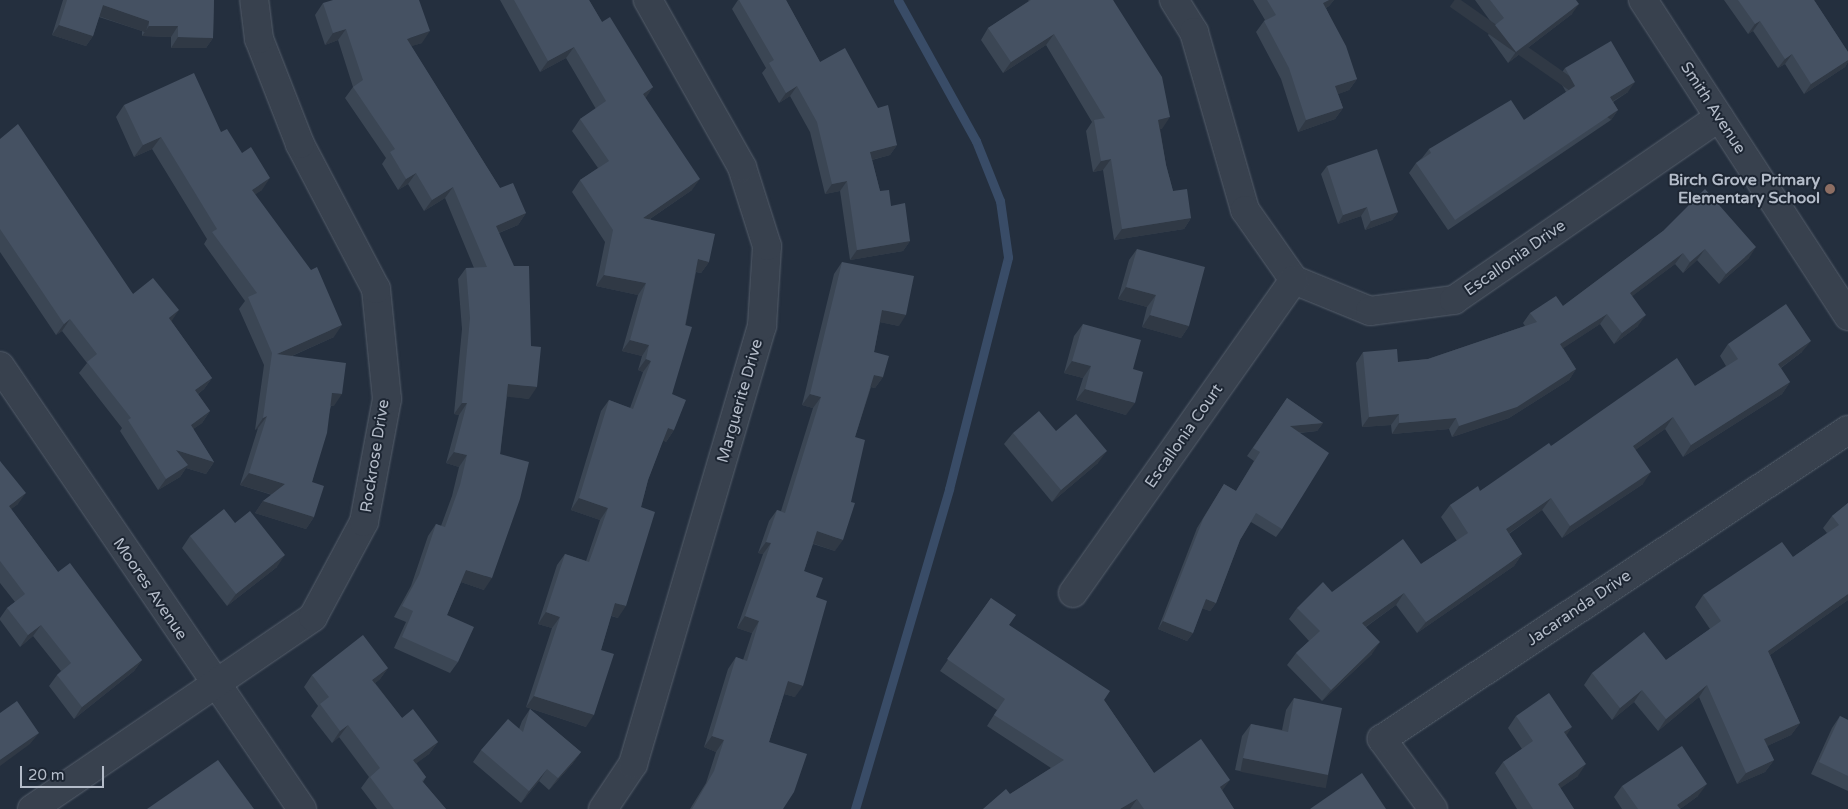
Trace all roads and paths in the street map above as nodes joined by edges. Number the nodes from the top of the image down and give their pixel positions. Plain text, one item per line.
1 (254, 0) edge
2 (648, 0) edge
3 (1174, 0) edge
4 (1643, 0) edge
5 (1719, 117) junction
6 (1294, 280) junction
7 (1848, 316) edge
8 (0, 366) edge
9 (1848, 430) edge
10 (1073, 593) dead end
11 (216, 687) junction
12 (32, 809) edge
13 (302, 809) edge
14 (603, 809) edge
15 (1433, 809) edge

1 - 11 street, Rockrose Drive
2 - 14 street, Marguerite Drive
3 - 6 street
4 - 5 street, Smith Avenue
5 - 6 street, Escallonia Drive
5 - 7 street, Smith Avenue
6 - 10 street, Escallonia Court
8 - 11 street, Moores Avenue
9 - 15 street, Jacaranda Drive
11 - 12 street, Rockrose Drive
11 - 13 street, Moores Avenue

